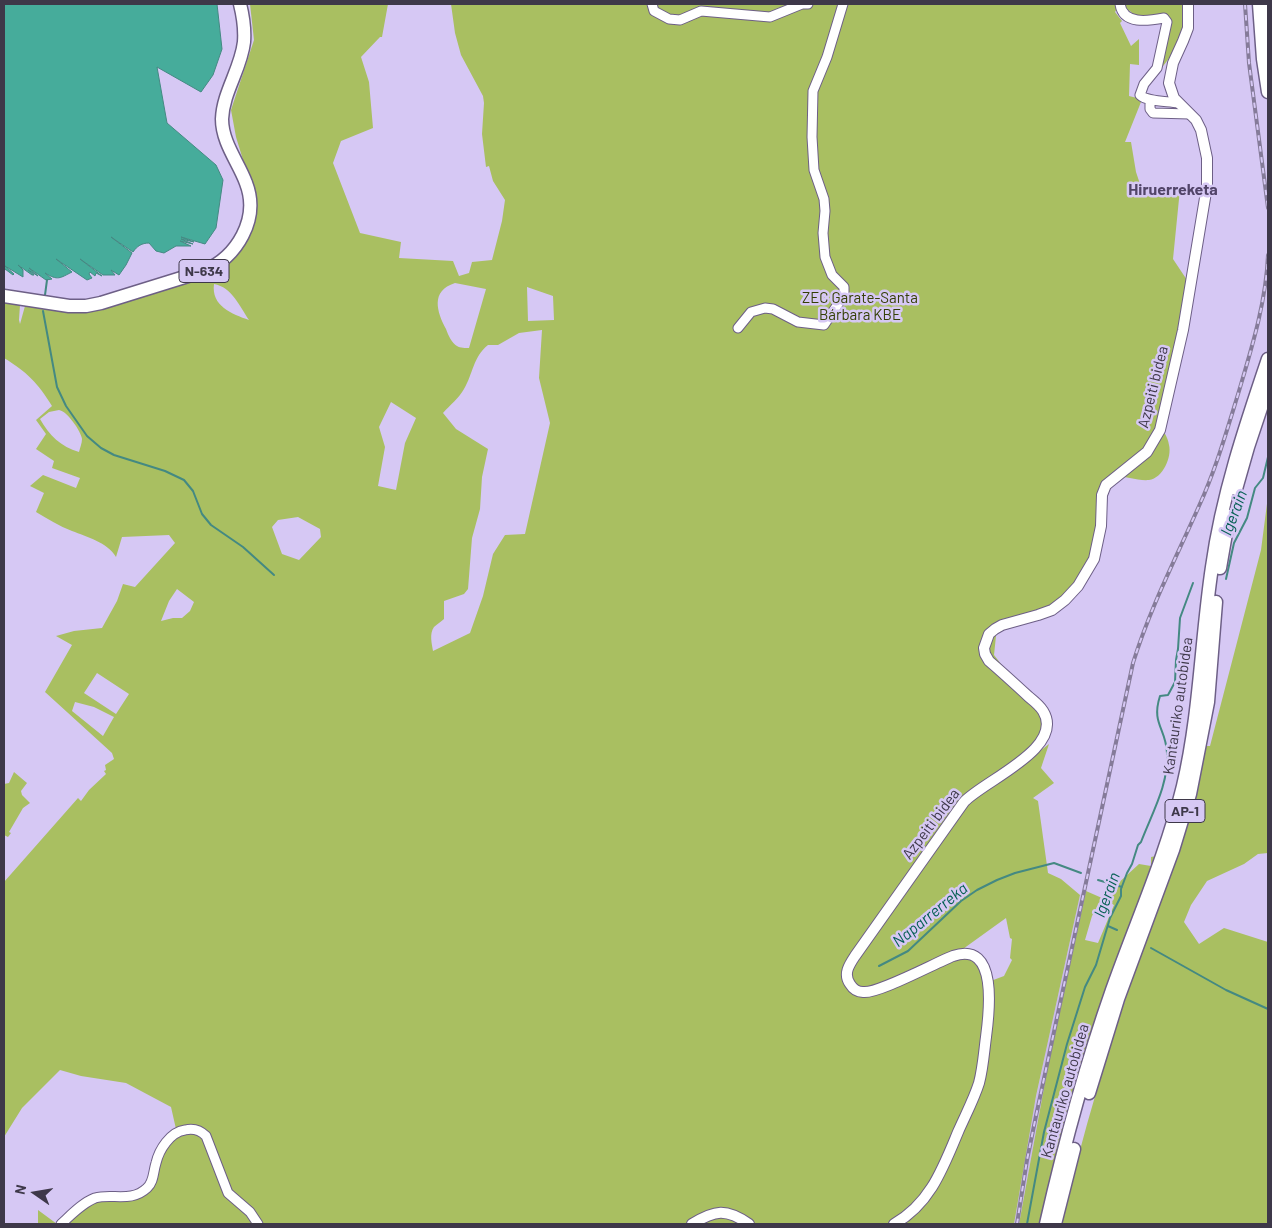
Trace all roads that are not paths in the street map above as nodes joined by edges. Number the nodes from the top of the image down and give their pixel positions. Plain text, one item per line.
1 (240, 4) edge
2 (652, 4) edge
3 (808, 4) edge
4 (843, 4) edge
5 (1120, 4) edge
6 (1188, 4) edge
7 (1259, 4) edge
8 (1268, 4) edge
9 (1268, 26) edge
10 (1170, 86) junction
11 (1268, 92) edge
12 (1150, 100) junction
13 (1160, 100) junction
14 (1178, 103) junction
15 (1190, 114) junction
16 (4, 296) edge
17 (738, 328) dead end
18 (1268, 359) edge
19 (1268, 387) edge
20 (61, 1224) edge
21 (258, 1224) edge
22 (692, 1224) edge
23 (749, 1224) edge
24 (894, 1224) edge
25 (1046, 1224) edge
26 (1056, 1224) edge

1 - 16 highway, N-634
2 - 3 street
4 - 17 street
5 - 12 street
6 - 10 main road
7 - 11 highway
8 - 9 highway
10 - 13 street
10 - 14 main road, Azpeiti bidea
12 - 13 street
12 - 15 street
13 - 14 street
14 - 15 main road, Azpeiti bidea
15 - 24 main road, Azpeiti bidea
18 - 25 highway, Kantauriko autobidea / AP-1
19 - 26 highway, Kantauriko autobidea / AP-1
20 - 21 street
22 - 23 main road

